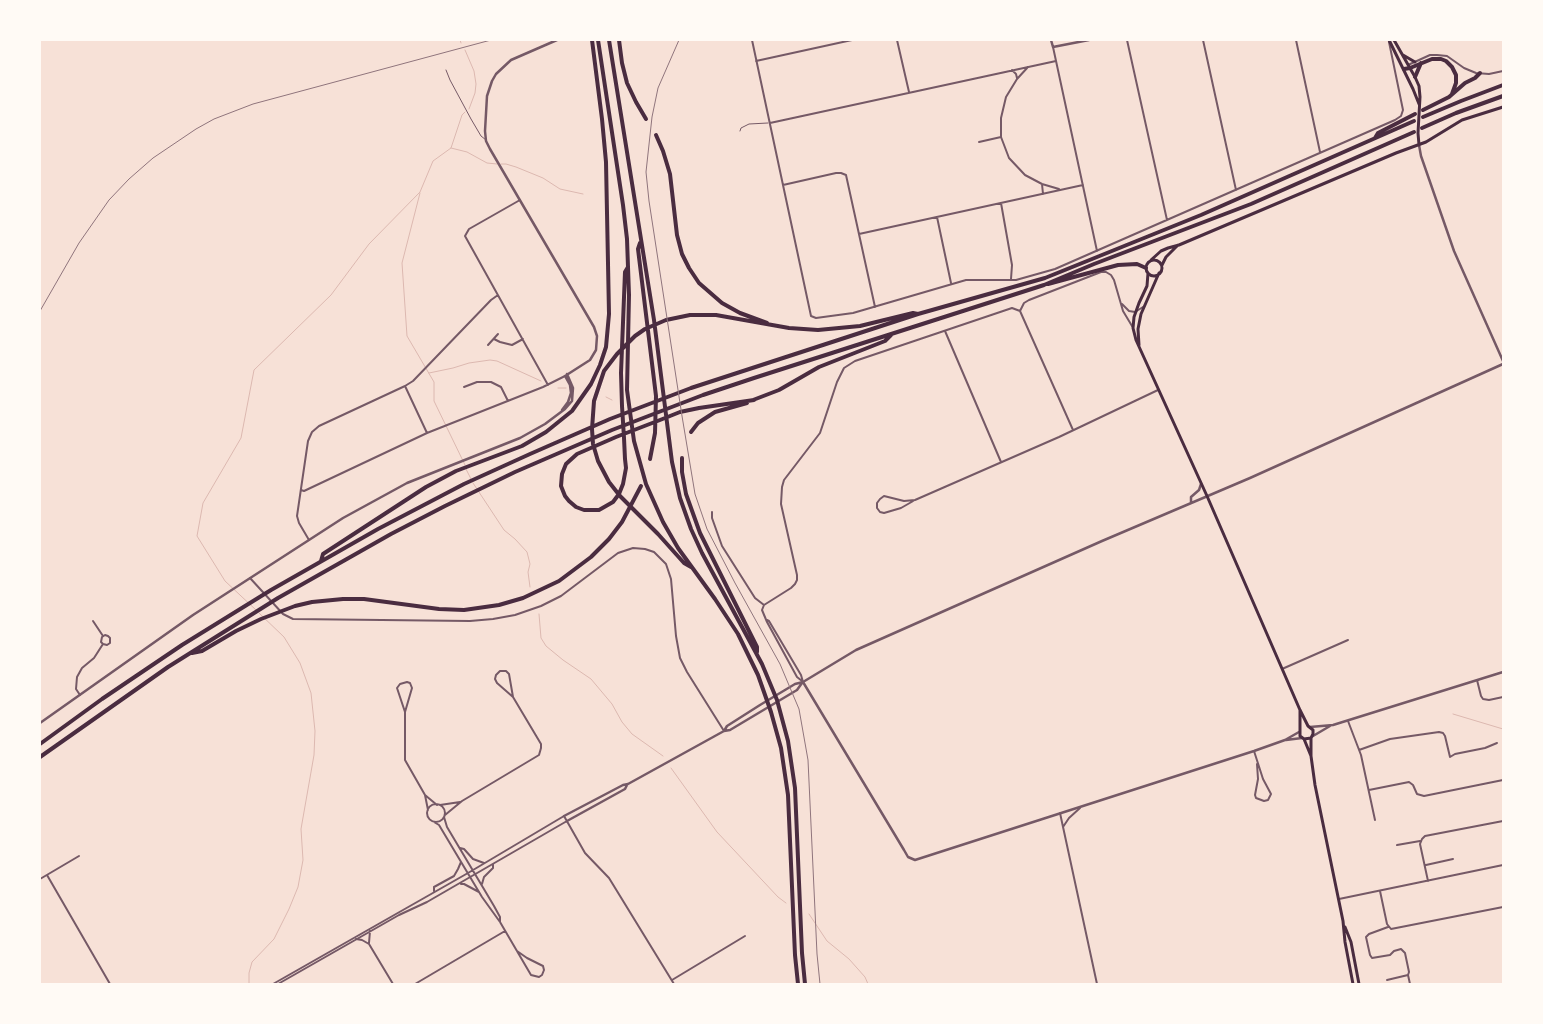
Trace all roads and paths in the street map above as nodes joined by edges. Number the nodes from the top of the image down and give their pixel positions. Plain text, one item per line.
1 (557, 40) edge
2 (592, 40) edge
3 (598, 40) edge
4 (609, 40) edge
5 (618, 40) edge
6 (752, 40) edge
7 (832, 40) edge
8 (852, 40) edge
9 (897, 40) edge
10 (1051, 40) edge
11 (1089, 40) edge
12 (1127, 40) edge
13 (1203, 40) edge
14 (1296, 40) edge
15 (1389, 40) edge
16 (1394, 40) edge
17 (833, 44) junction
18 (1053, 47) junction
19 (1402, 55) junction
20 (756, 61) junction
21 (1056, 61) junction
22 (1415, 62) junction
23 (1421, 63) junction
24 (1028, 67) junction
25 (1409, 67) junction
26 (1404, 69) junction
27 (446, 70) dead end
28 (1012, 70) junction
29 (1503, 71) edge
30 (1480, 74) junction
31 (1415, 77) junction
32 (1017, 79) junction
33 (1503, 85) edge
34 (909, 92) junction
35 (1452, 94) junction
36 (1503, 96) edge
37 (1419, 105) junction
38 (1503, 107) edge
39 (1423, 110) dead end
40 (1415, 114) dead end
41 (1423, 117) dead end
42 (646, 119) dead end
43 (1414, 121) dead end
44 (770, 123) junction
45 (1422, 128) dead end
46 (740, 131) dead end
47 (1416, 134) junction
48 (656, 136) dead end
49 (1001, 137) junction
50 (1375, 138) junction
51 (486, 141) junction
52 (979, 142) dead end
53 (1419, 145) junction
54 (1320, 152) junction
55 (1042, 184) junction
56 (783, 185) junction
57 (1083, 185) junction
58 (1059, 189) junction
59 (1236, 190) junction
60 (1043, 194) junction
61 (520, 200) junction
62 (1001, 203) junction
63 (937, 217) junction
64 (1167, 220) junction
65 (859, 234) junction
66 (640, 242) junction
67 (1179, 245) junction
68 (1097, 251) junction
69 (1151, 260) junction
70 (628, 266) junction
71 (1162, 266) junction
72 (1147, 271) junction
73 (1160, 273) junction
74 (1011, 280) junction
75 (951, 284) junction
76 (1044, 285) junction
77 (498, 295) junction
78 (1122, 304) junction
79 (875, 307) junction
80 (1143, 307) junction
81 (1020, 311) junction
82 (1135, 312) junction
83 (918, 314) junction
84 (769, 324) junction
85 (1133, 328) junction
86 (945, 331) junction
87 (892, 333) junction
88 (498, 334) dead end
89 (494, 339) junction
90 (524, 339) junction
91 (488, 345) dead end
92 (1140, 348) junction
93 (1503, 363) edge
94 (566, 375) junction
95 (548, 385) junction
96 (405, 386) junction
97 (464, 387) dead end
98 (1158, 390) junction
99 (754, 400) junction
100 (508, 401) junction
101 (1073, 430) junction
102 (691, 432) dead end
103 (427, 433) junction
104 (682, 458) dead end
105 (650, 459) dead end
106 (1001, 462) junction
107 (1201, 484) junction
108 (641, 486) dead end
109 (301, 490) junction
110 (1206, 496) junction
111 (915, 500) junction
112 (1191, 503) junction
113 (712, 512) dead end
114 (309, 540) junction
115 (320, 561) junction
116 (693, 568) junction
117 (250, 578) junction
118 (764, 605) junction
119 (766, 619) junction
120 (93, 621) dead end
121 (103, 636) junction
122 (1348, 640) dead end
123 (103, 644) junction
124 (189, 653) junction
125 (757, 654) junction
126 (1282, 669) junction
127 (1503, 672) edge
128 (1477, 680) junction
129 (803, 682) junction
130 (80, 695) junction
131 (513, 696) junction
132 (1503, 697) edge
133 (1300, 710) junction
134 (405, 712) junction
135 (1348, 721) junction
136 (40, 723) edge
137 (1333, 725) junction
138 (1309, 726) junction
139 (724, 731) junction
140 (1299, 731) junction
141 (1311, 737) junction
142 (1303, 739) junction
143 (1285, 740) junction
144 (1497, 743) dead end
145 (40, 744) edge
146 (1359, 750) junction
147 (1254, 751) junction
148 (1312, 756) junction
149 (40, 757) edge
150 (1258, 764) junction
151 (1503, 780) edge
152 (628, 784) junction
153 (1369, 790) junction
154 (425, 795) junction
155 (462, 801) junction
156 (438, 805) junction
157 (1081, 806) junction
158 (428, 810) junction
159 (1060, 813) junction
160 (444, 816) junction
161 (564, 816) junction
162 (1375, 820) dead end
163 (1503, 820) edge
164 (567, 821) junction
165 (434, 822) junction
166 (1063, 827) junction
167 (1420, 841) junction
168 (1397, 844) dead end
169 (460, 848) junction
170 (79, 856) dead end
171 (1453, 859) dead end
172 (461, 862) junction
173 (484, 863) junction
174 (494, 864) junction
175 (1425, 865) junction
176 (1503, 865) edge
177 (472, 870) junction
178 (468, 872) junction
179 (475, 874) junction
180 (47, 875) junction
181 (470, 877) junction
182 (40, 879) edge
183 (1428, 881) junction
184 (459, 884) junction
185 (482, 885) junction
186 (434, 891) junction
187 (1380, 891) junction
188 (479, 892) junction
189 (1338, 899) junction
190 (1503, 907) edge
191 (1343, 921) junction
192 (500, 922) junction
193 (1388, 927) junction
194 (370, 931) junction
195 (505, 931) junction
196 (745, 936) dead end
197 (356, 939) junction
198 (369, 944) junction
199 (517, 950) junction
200 (1408, 975) junction
201 (672, 980) junction
202 (1388, 980) dead end
203 (278, 983) edge
204 (110, 984) edge
205 (273, 984) edge
206 (393, 984) edge
207 (416, 984) edge
208 (674, 984) edge
209 (798, 984) edge
210 (805, 984) edge
211 (1097, 984) edge
212 (1352, 984) edge
213 (1360, 984) edge
214 (1410, 984) edge

1 - 51 street
2 - 115 highway
3 - 70 highway
4 - 66 highway
5 - 42 highway
6 - 20 street
7 - 17 street
8 - 17 street
9 - 34 street
10 - 18 street
11 - 18 street
12 - 64 street
13 - 59 street
14 - 54 street
15 - 26 main road
15 - 54 street
16 - 19 main road
17 - 20 street
18 - 21 street
19 - 22 main road
19 - 25 main road
20 - 44 street
21 - 24 street
21 - 57 street
22 - 25 street
22 - 30 street
23 - 25 highway
23 - 31 highway
23 - 35 highway
24 - 28 street
24 - 32 street
25 - 26 highway
25 - 31 main road
26 - 37 main road
27 - 51 lane
28 - 32 street
28 - 34 street
29 - 30 street
30 - 35 highway
31 - 37 main road
32 - 49 street
33 - 41 highway
34 - 44 street
35 - 39 highway
36 - 45 highway
37 - 47 main road
38 - 53 main road
40 - 50 highway
43 - 50 highway
44 - 46 lane
44 - 56 street
47 - 53 main road
47 - 76 highway
48 - 84 highway
49 - 52 street
49 - 55 street
50 - 83 highway
51 - 61 street
53 - 67 main road
53 - 93 street
54 - 59 street
55 - 58 street
55 - 60 street
56 - 65 street
56 - 79 street
57 - 58 street
57 - 68 street
58 - 60 street
59 - 64 street
60 - 62 street
61 - 77 street
61 - 94 street
62 - 63 street
62 - 74 street
63 - 65 street
63 - 75 street
64 - 68 street
65 - 79 street
66 - 105 highway
66 - 125 highway
67 - 69 main road
67 - 71 main road
68 - 74 street
69 - 71 main road
69 - 72 main road
70 - 99 highway
70 - 116 highway
71 - 73 main road
72 - 73 main road
72 - 76 highway
72 - 82 main road
73 - 80 main road
74 - 75 street
75 - 79 street
76 - 87 highway
77 - 90 street
77 - 96 street
78 - 81 street
78 - 82 street
78 - 85 street
80 - 82 street
80 - 92 main road
81 - 86 street
81 - 101 street
82 - 85 main road
83 - 84 highway
83 - 115 highway
84 - 116 highway
85 - 92 main road
86 - 106 street
86 - 118 street
87 - 99 highway
87 - 124 highway
88 - 89 street
89 - 90 street
89 - 91 street
90 - 95 street
92 - 98 main road
93 - 110 street
94 - 95 street
94 - 114 street
95 - 100 street
96 - 103 street
96 - 109 street
97 - 100 street
98 - 101 street
98 - 107 main road
99 - 102 highway
100 - 103 street
101 - 106 street
103 - 109 street
104 - 125 highway
106 - 111 street
107 - 110 main road
107 - 112 street
108 - 124 highway
109 - 114 street
110 - 112 street
110 - 126 main road
111 - 111 street
112 - 129 street
113 - 118 street
114 - 117 street
115 - 145 highway
116 - 209 highway
117 - 130 street
117 - 139 street
118 - 119 street
119 - 129 street
119 - 129 street
120 - 121 street
121 - 123 street
121 - 123 street
122 - 126 street
123 - 130 street
124 - 149 highway
125 - 210 highway
126 - 133 main road
127 - 128 street
128 - 132 street
128 - 135 street
129 - 139 street
129 - 139 street
129 - 159 street
130 - 136 street
131 - 131 street
131 - 155 street
133 - 138 main road
133 - 140 main road
134 - 134 street
134 - 154 street
135 - 137 street
135 - 146 street
137 - 138 street
137 - 141 street
138 - 140 main road
138 - 141 main road
139 - 152 street
140 - 142 main road
140 - 143 street
141 - 142 main road
141 - 148 main road
142 - 143 street
142 - 148 main road
143 - 147 street
144 - 146 street
146 - 153 street
147 - 150 street
147 - 157 street
148 - 189 main road
150 - 150 street
151 - 153 street
152 - 161 street
152 - 164 street
153 - 162 street
154 - 156 street
154 - 158 street
155 - 156 street
155 - 160 street
156 - 158 street
156 - 160 street
157 - 159 street
157 - 166 street
158 - 165 street
159 - 166 street
160 - 165 street
160 - 169 street
161 - 164 street
161 - 173 street
163 - 167 street
164 - 174 street
164 - 201 street
165 - 172 street
166 - 211 street
167 - 168 street
167 - 175 street
169 - 173 street
169 - 177 street
170 - 180 street
171 - 175 street
172 - 178 street
172 - 186 street
173 - 177 street
174 - 179 street
174 - 185 street
175 - 183 street
176 - 183 street
177 - 178 street
177 - 179 street
178 - 181 street
178 - 186 street
179 - 181 street
179 - 185 street
180 - 182 street
180 - 204 street
181 - 184 street
181 - 188 street
183 - 187 street
184 - 188 street
184 - 194 street
185 - 192 street
186 - 203 street
187 - 189 street
187 - 193 street
188 - 192 street
189 - 191 main road
190 - 193 street
191 - 212 main road
191 - 213 main road
192 - 195 street
193 - 200 street
194 - 197 street
194 - 198 street
195 - 199 street
195 - 207 street
196 - 201 street
197 - 198 street
197 - 203 street
198 - 206 street
199 - 199 street
200 - 202 street
200 - 214 street
201 - 208 street
203 - 205 street

